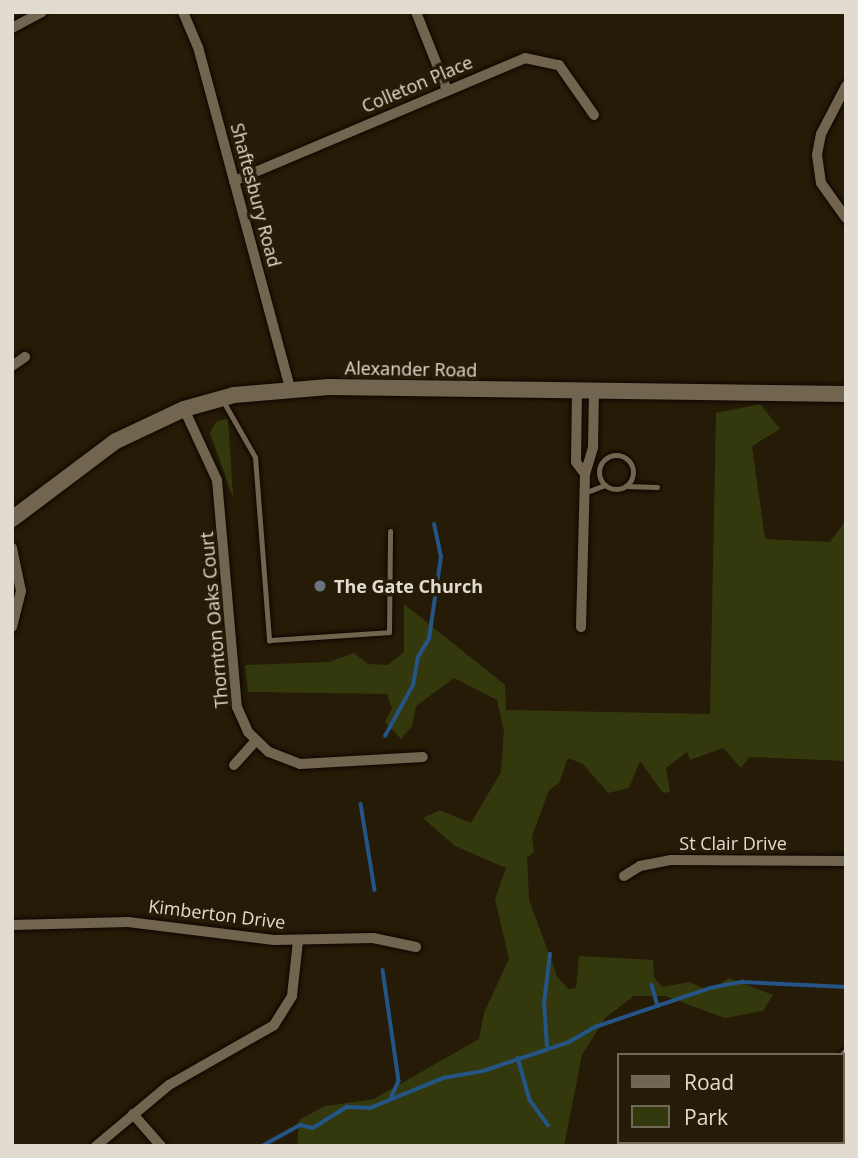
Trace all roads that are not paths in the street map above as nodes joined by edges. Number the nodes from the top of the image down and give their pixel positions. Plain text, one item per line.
1 (42, 12) edge
2 (183, 12) edge
3 (416, 12) edge
4 (12, 28) edge
5 (846, 86) edge
6 (447, 90) junction
7 (594, 115) dead end
8 (234, 181) junction
9 (846, 218) edge
10 (25, 356) dead end
11 (12, 366) edge
12 (290, 388) junction
13 (577, 391) junction
14 (594, 391) junction
15 (846, 394) edge
16 (221, 398) junction
17 (184, 409) junction
18 (577, 437) junction
19 (593, 438) junction
20 (585, 474) junction
21 (605, 485) junction
22 (626, 486) junction
23 (657, 487) dead end
24 (584, 493) junction
25 (12, 519) edge
26 (390, 531) dead end
27 (12, 548) edge
28 (581, 627) dead end
29 (12, 628) edge
30 (256, 742) junction
31 (423, 757) dead end
32 (234, 765) dead end
33 (846, 861) edge
34 (624, 876) dead end
35 (12, 925) edge
36 (298, 941) junction
37 (416, 947) dead end
38 (133, 1114) junction
39 (96, 1146) edge
40 (161, 1146) edge

1 - 4 street
2 - 8 street, Shaftesbury Road
3 - 6 street
5 - 9 street
6 - 7 street, Colleton Place
6 - 8 street, Colleton Place
8 - 12 street, Shaftesbury Road
10 - 11 street
12 - 13 street, Alexander Road
12 - 16 street, Alexander Road
13 - 14 street, Alexander Road
13 - 18 street
14 - 15 street, Alexander Road
14 - 19 street
16 - 17 street, Alexander Road
16 - 26 lane
17 - 25 street, Alexander Road
17 - 30 street, Thornton Oaks Court
18 - 19 lane
18 - 20 street
19 - 20 street
20 - 24 street
21 - 22 lane
21 - 22 lane
21 - 24 lane
22 - 23 lane
24 - 28 street
27 - 29 street
30 - 31 street
30 - 32 street
33 - 34 street, St Clair Drive
35 - 36 street, Kimberton Drive
36 - 37 street, Kimberton Drive
36 - 38 street
38 - 39 street
38 - 40 street

